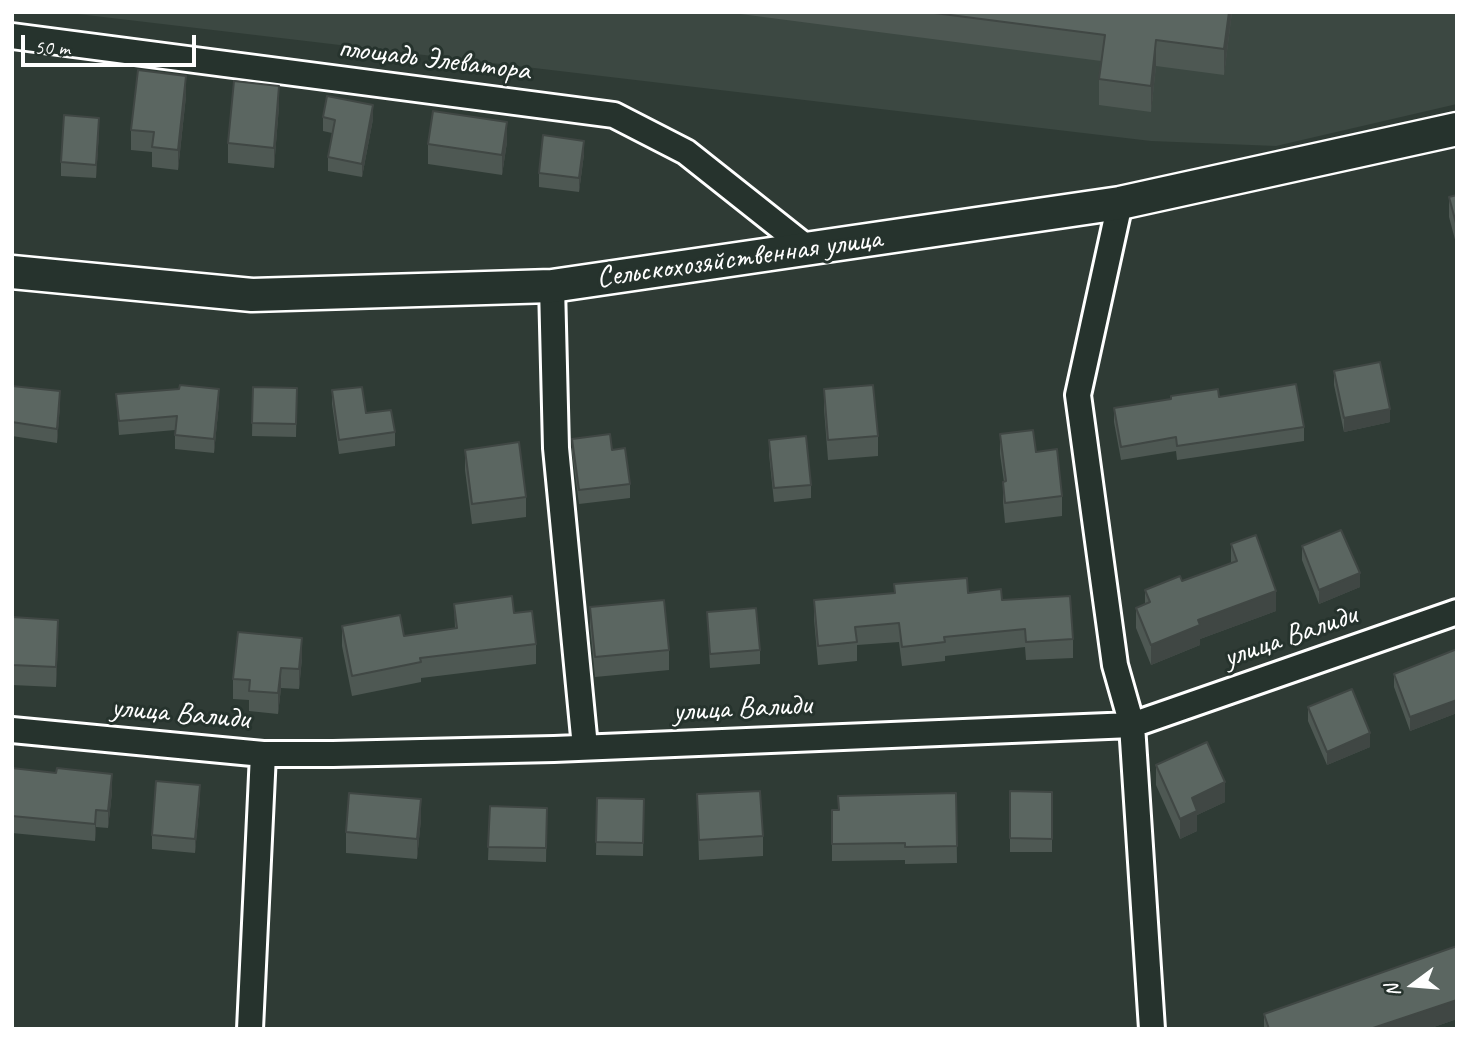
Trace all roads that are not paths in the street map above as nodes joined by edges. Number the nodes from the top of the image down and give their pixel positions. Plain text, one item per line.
1 (12, 36) edge
2 (1457, 129) edge
3 (1120, 203) junction
4 (807, 248) junction
5 (12, 272) edge
6 (552, 286) junction
7 (1457, 612) edge
8 (1132, 725) junction
9 (12, 730) edge
10 (585, 747) junction
11 (262, 754) junction
12 (250, 1029) edge
13 (1152, 1029) edge

1 - 4 street, площадь Элеватора
2 - 3 main road, Сельскохозяйственная улица
3 - 4 main road, Сельскохозяйственная улица
3 - 8 street
4 - 6 main road, Сельскохозяйственная улица
5 - 6 main road, Сельскохозяйственная улица
6 - 10 street
7 - 8 street, улица Валиди
8 - 10 street, улица Валиди
8 - 13 street
9 - 11 street, улица Валиди
10 - 11 street, улица Валиди
11 - 12 street

